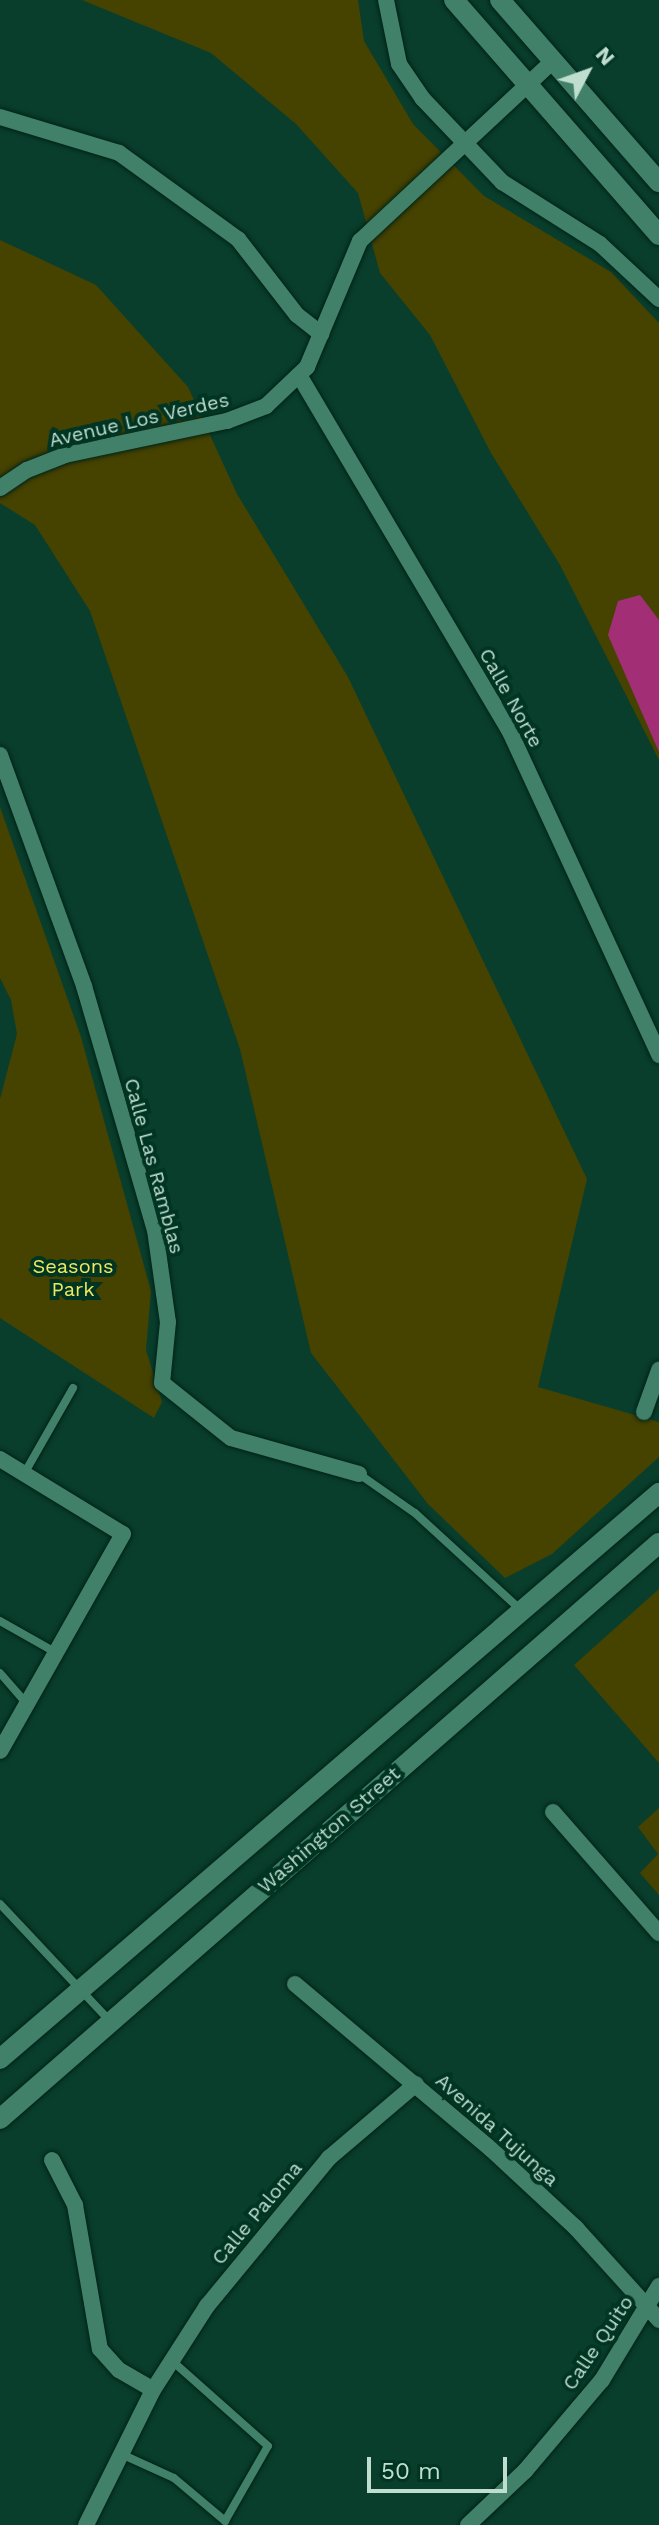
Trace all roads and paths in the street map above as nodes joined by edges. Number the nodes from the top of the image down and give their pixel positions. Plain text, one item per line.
1 (386, 0) edge
2 (454, 0) edge
3 (500, 0) edge
4 (553, 61) junction
5 (527, 84) junction
6 (0, 117) edge
7 (464, 143) junction
8 (659, 182) edge
9 (659, 235) edge
10 (659, 299) edge
11 (321, 334) junction
12 (299, 375) junction
13 (0, 488) edge
14 (0, 755) edge
15 (659, 1055) edge
16 (659, 1370) edge
17 (73, 1388) dead end
18 (644, 1412) dead end
19 (0, 1459) edge
20 (24, 1474) junction
21 (359, 1474) joint
22 (659, 1493) edge
23 (659, 1543) edge
24 (523, 1611) junction
25 (0, 1621) edge
26 (56, 1652) junction
27 (0, 1673) edge
28 (27, 1704) junction
29 (0, 1751) edge
30 (553, 1812) dead end
31 (0, 1904) edge
32 (659, 1933) edge
33 (295, 1984) dead end
34 (80, 1988) junction
35 (110, 2021) junction
36 (0, 2059) edge
37 (416, 2084) junction
38 (0, 2119) edge
39 (52, 2160) dead end
40 (659, 2286) edge
41 (647, 2306) junction
42 (659, 2320) edge
43 (171, 2360) junction
44 (153, 2390) junction
45 (119, 2453) junction
46 (86, 2525) edge
47 (468, 2525) edge

1 - 7 street
2 - 5 main road
3 - 4 main road
4 - 5 street, Avenue Los Verdes
4 - 8 main road
5 - 7 street, Avenue Los Verdes
5 - 9 main road
6 - 11 street
7 - 10 street
7 - 11 street, Avenue Los Verdes
11 - 12 street, Avenue Los Verdes
12 - 13 street, Avenue Los Verdes
12 - 15 street, Calle Norte
14 - 21 street, Calle Las Ramblas
16 - 18 street
17 - 20 lane
19 - 20 street
20 - 26 street
21 - 24 lane
22 - 24 main road, Washington Street
23 - 35 main road, Washington Street
24 - 34 main road, Washington Street
25 - 26 lane
26 - 28 street
27 - 28 lane
28 - 29 street
30 - 32 street
31 - 34 lane
33 - 37 street, Avenida Tujunga
34 - 35 lane
34 - 36 main road, Washington Street
35 - 38 main road, Washington Street
37 - 41 street, Avenida Tujunga
37 - 43 street, Calle Paloma
39 - 44 street
40 - 41 street, Calle Quito
41 - 42 street, Avenida Tujunga
41 - 47 street, Calle Quito
43 - 44 street, Calle Paloma
43 - 45 lane
44 - 45 street, Calle Paloma
45 - 46 street, Calle Paloma

